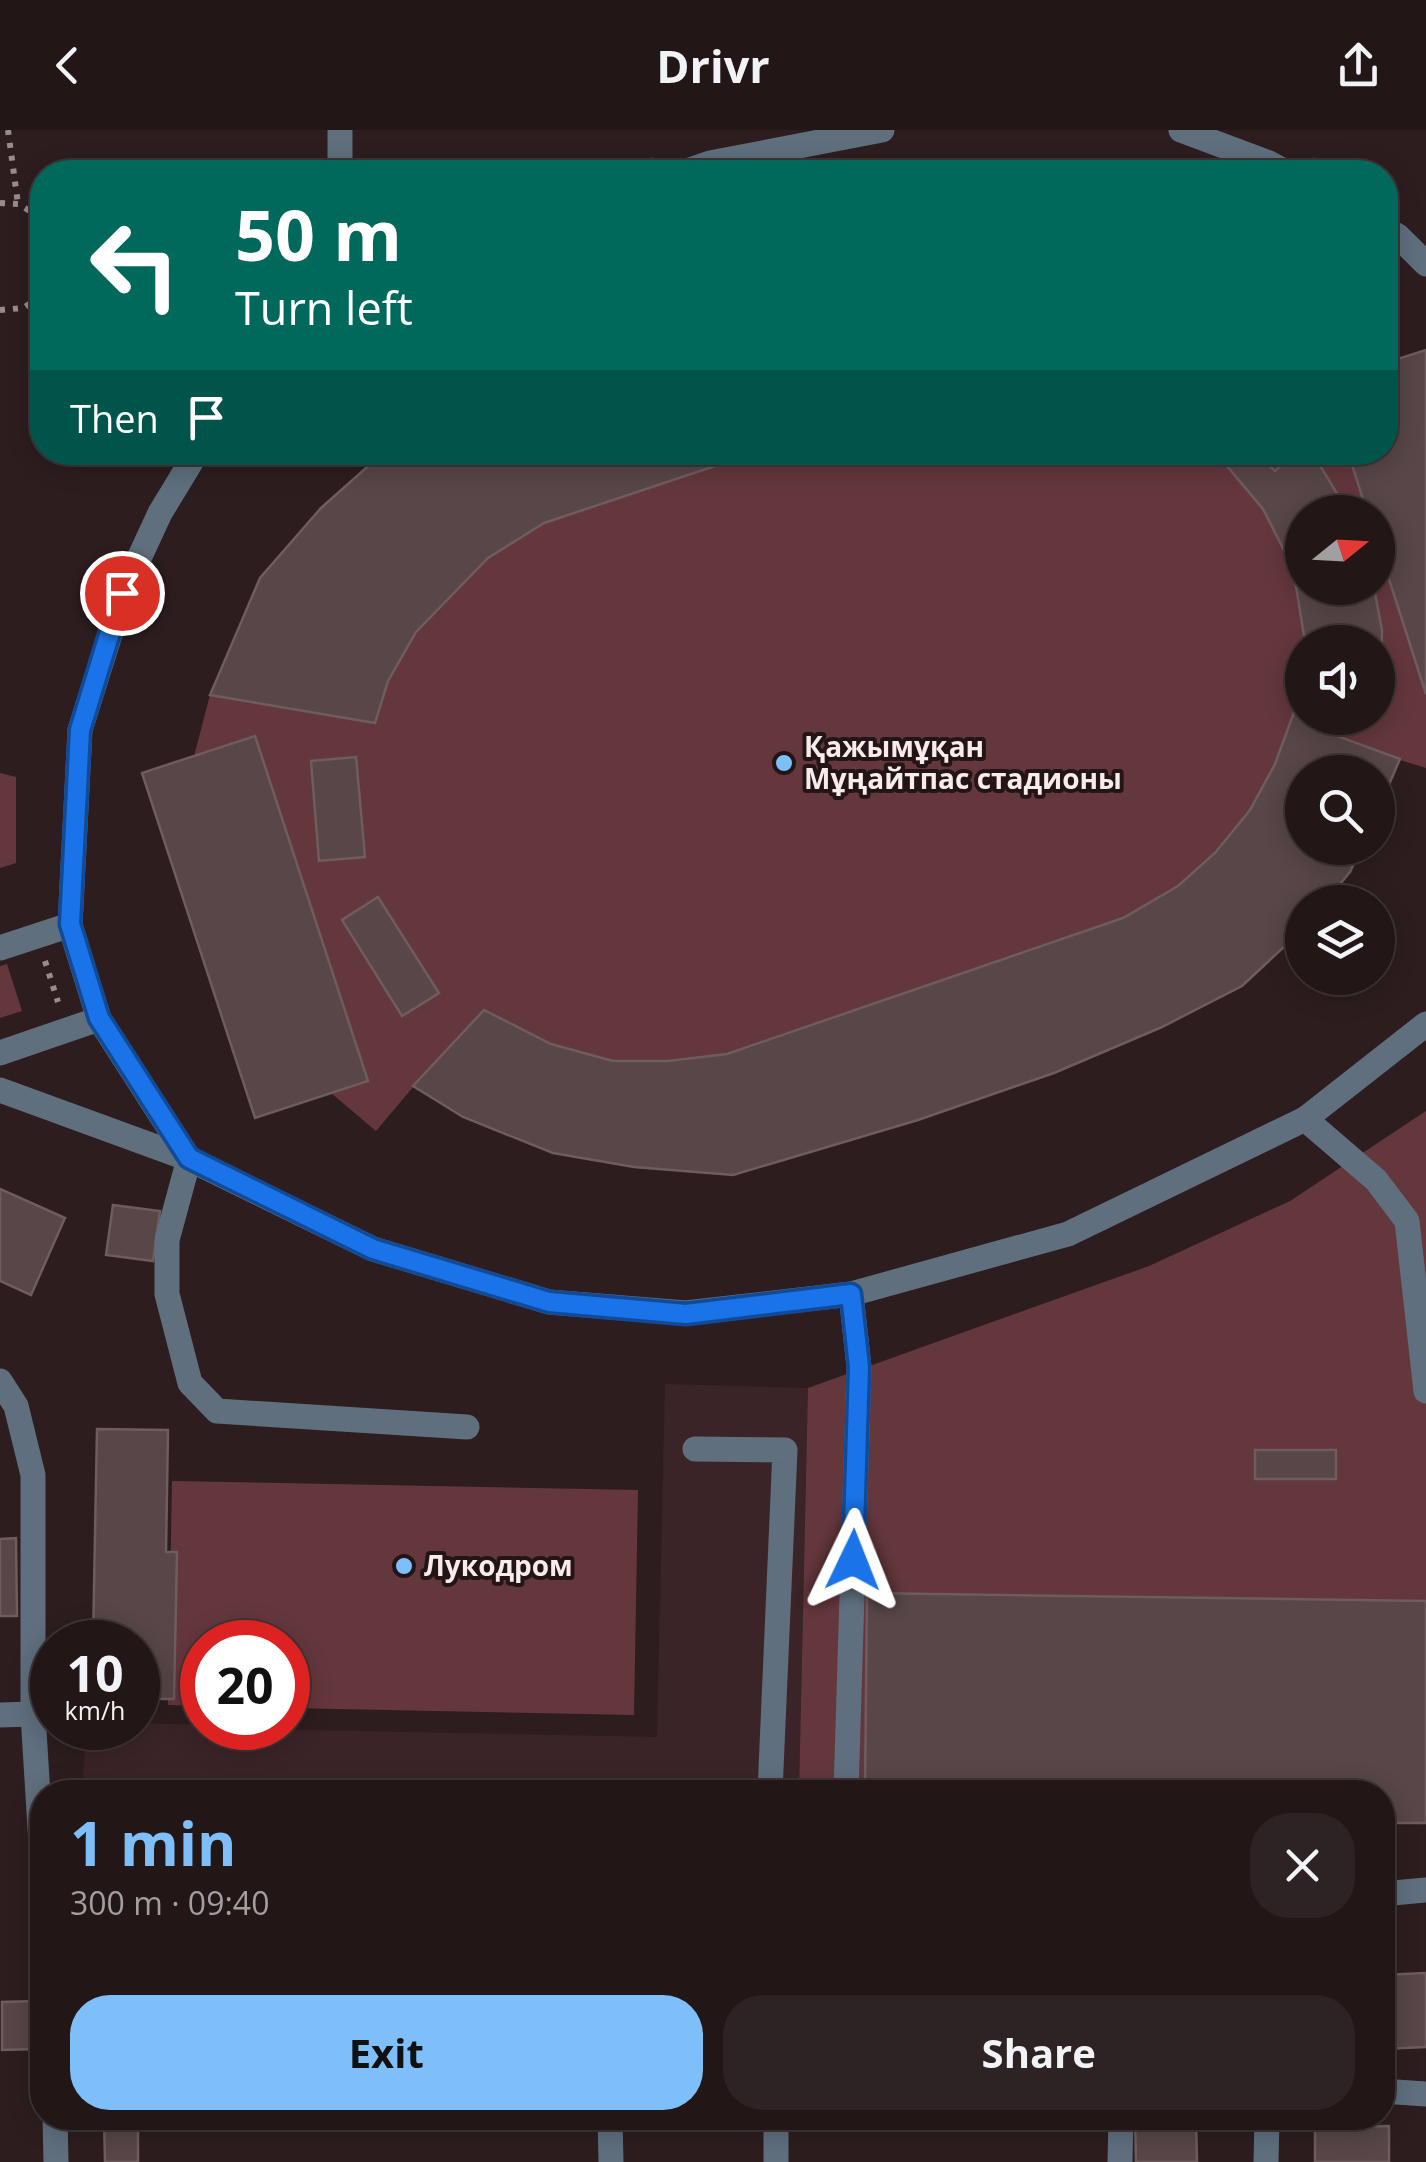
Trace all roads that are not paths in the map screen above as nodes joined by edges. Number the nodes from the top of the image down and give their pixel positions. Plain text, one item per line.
1 (340, 130) edge
2 (882, 130) edge
3 (1181, 130) edge
4 (340, 160) edge
5 (726, 160) edge
6 (1264, 160) edge
7 (1398, 236) edge
8 (1426, 264) edge
9 (188, 465) edge
10 (70, 924) junction
11 (0, 948) edge
12 (99, 1018) junction
13 (1426, 1024) edge
14 (0, 1053) edge
15 (0, 1090) edge
16 (1305, 1119) junction
17 (189, 1158) junction
18 (851, 1294) junction
19 (0, 1381) edge
20 (1426, 1391) edge
21 (467, 1428) dead end
22 (695, 1449) dead end
23 (34, 1620) edge
24 (30, 1714) edge
25 (0, 1715) edge
26 (36, 1750) edge
27 (38, 1780) edge
28 (771, 1780) edge
29 (846, 1780) edge
30 (1426, 1890) edge
31 (1395, 1893) edge
32 (1395, 2092) edge
33 (1426, 2094) edge
34 (55, 2130) edge
35 (610, 2130) edge
36 (776, 2130) edge
37 (1120, 2130) edge
38 (1266, 2130) edge
39 (56, 2162) edge
40 (611, 2162) edge
41 (776, 2162) edge
42 (1120, 2162) edge
43 (1266, 2162) edge

1 - 4 street
2 - 5 street
3 - 6 street
7 - 8 street
9 - 10 street
10 - 11 street
10 - 12 street
12 - 14 street
12 - 17 street
13 - 16 street
15 - 17 street
16 - 18 street
16 - 20 street
17 - 18 street
17 - 21 street
18 - 29 street
19 - 23 street
22 - 28 street
24 - 25 street
26 - 27 street
30 - 31 street
32 - 33 street
34 - 39 street
35 - 40 street
36 - 41 street
37 - 42 street
38 - 43 street

